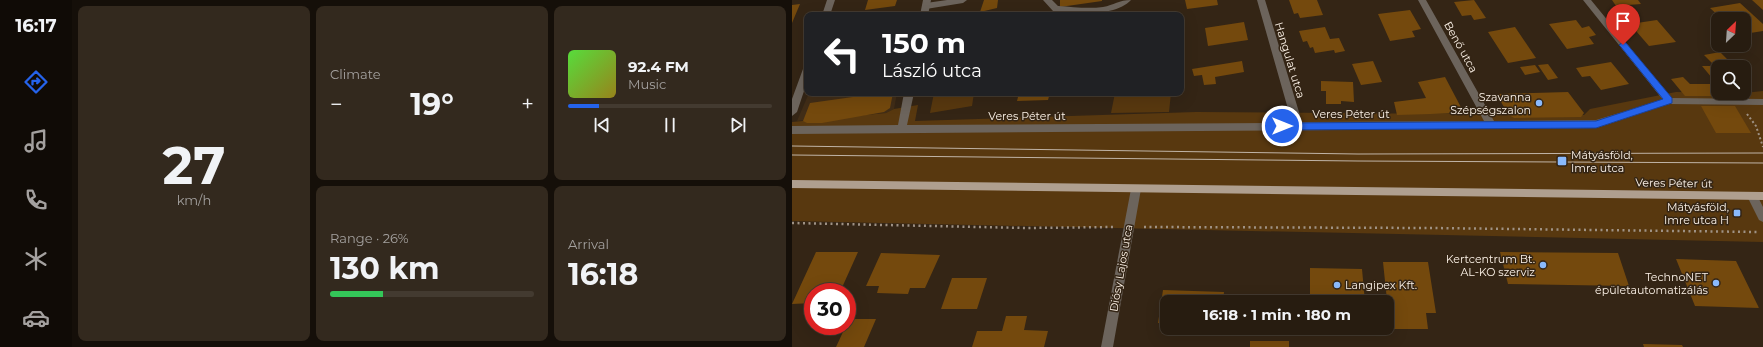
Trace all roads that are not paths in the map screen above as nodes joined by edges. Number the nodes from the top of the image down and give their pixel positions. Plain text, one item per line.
1 (831, 0) edge
2 (963, 0) edge
3 (1047, 0) edge
4 (1127, 0) edge
5 (1260, 0) edge
6 (1422, 0) edge
7 (1587, 0) edge
8 (926, 3) edge
9 (827, 12) edge
10 (804, 78) edge
11 (908, 96) edge
12 (1669, 101) junction
13 (1763, 102) edge
14 (792, 112) edge
15 (1298, 126) junction
16 (1491, 126) junction
17 (902, 129) junction
18 (792, 130) edge
19 (792, 184) edge
20 (1136, 188) junction
21 (1752, 196) junction
22 (1763, 196) edge
23 (1763, 217) edge
24 (1107, 347) edge

1 - 9 street
2 - 8 street
3 - 4 street
5 - 15 street, Hangulat utca
6 - 16 street, Benő utca
7 - 12 street
10 - 14 street
11 - 17 street
12 - 13 street, Veres Péter út
12 - 16 street, Veres Péter út
15 - 16 street, Veres Péter út
15 - 17 street, Veres Péter út
17 - 18 street, Veres Péter út
19 - 20 main road, Veres Péter út
20 - 21 main road, Veres Péter út
20 - 24 street, Diósy Lajos utca
21 - 22 main road, Veres Péter út
21 - 23 street

